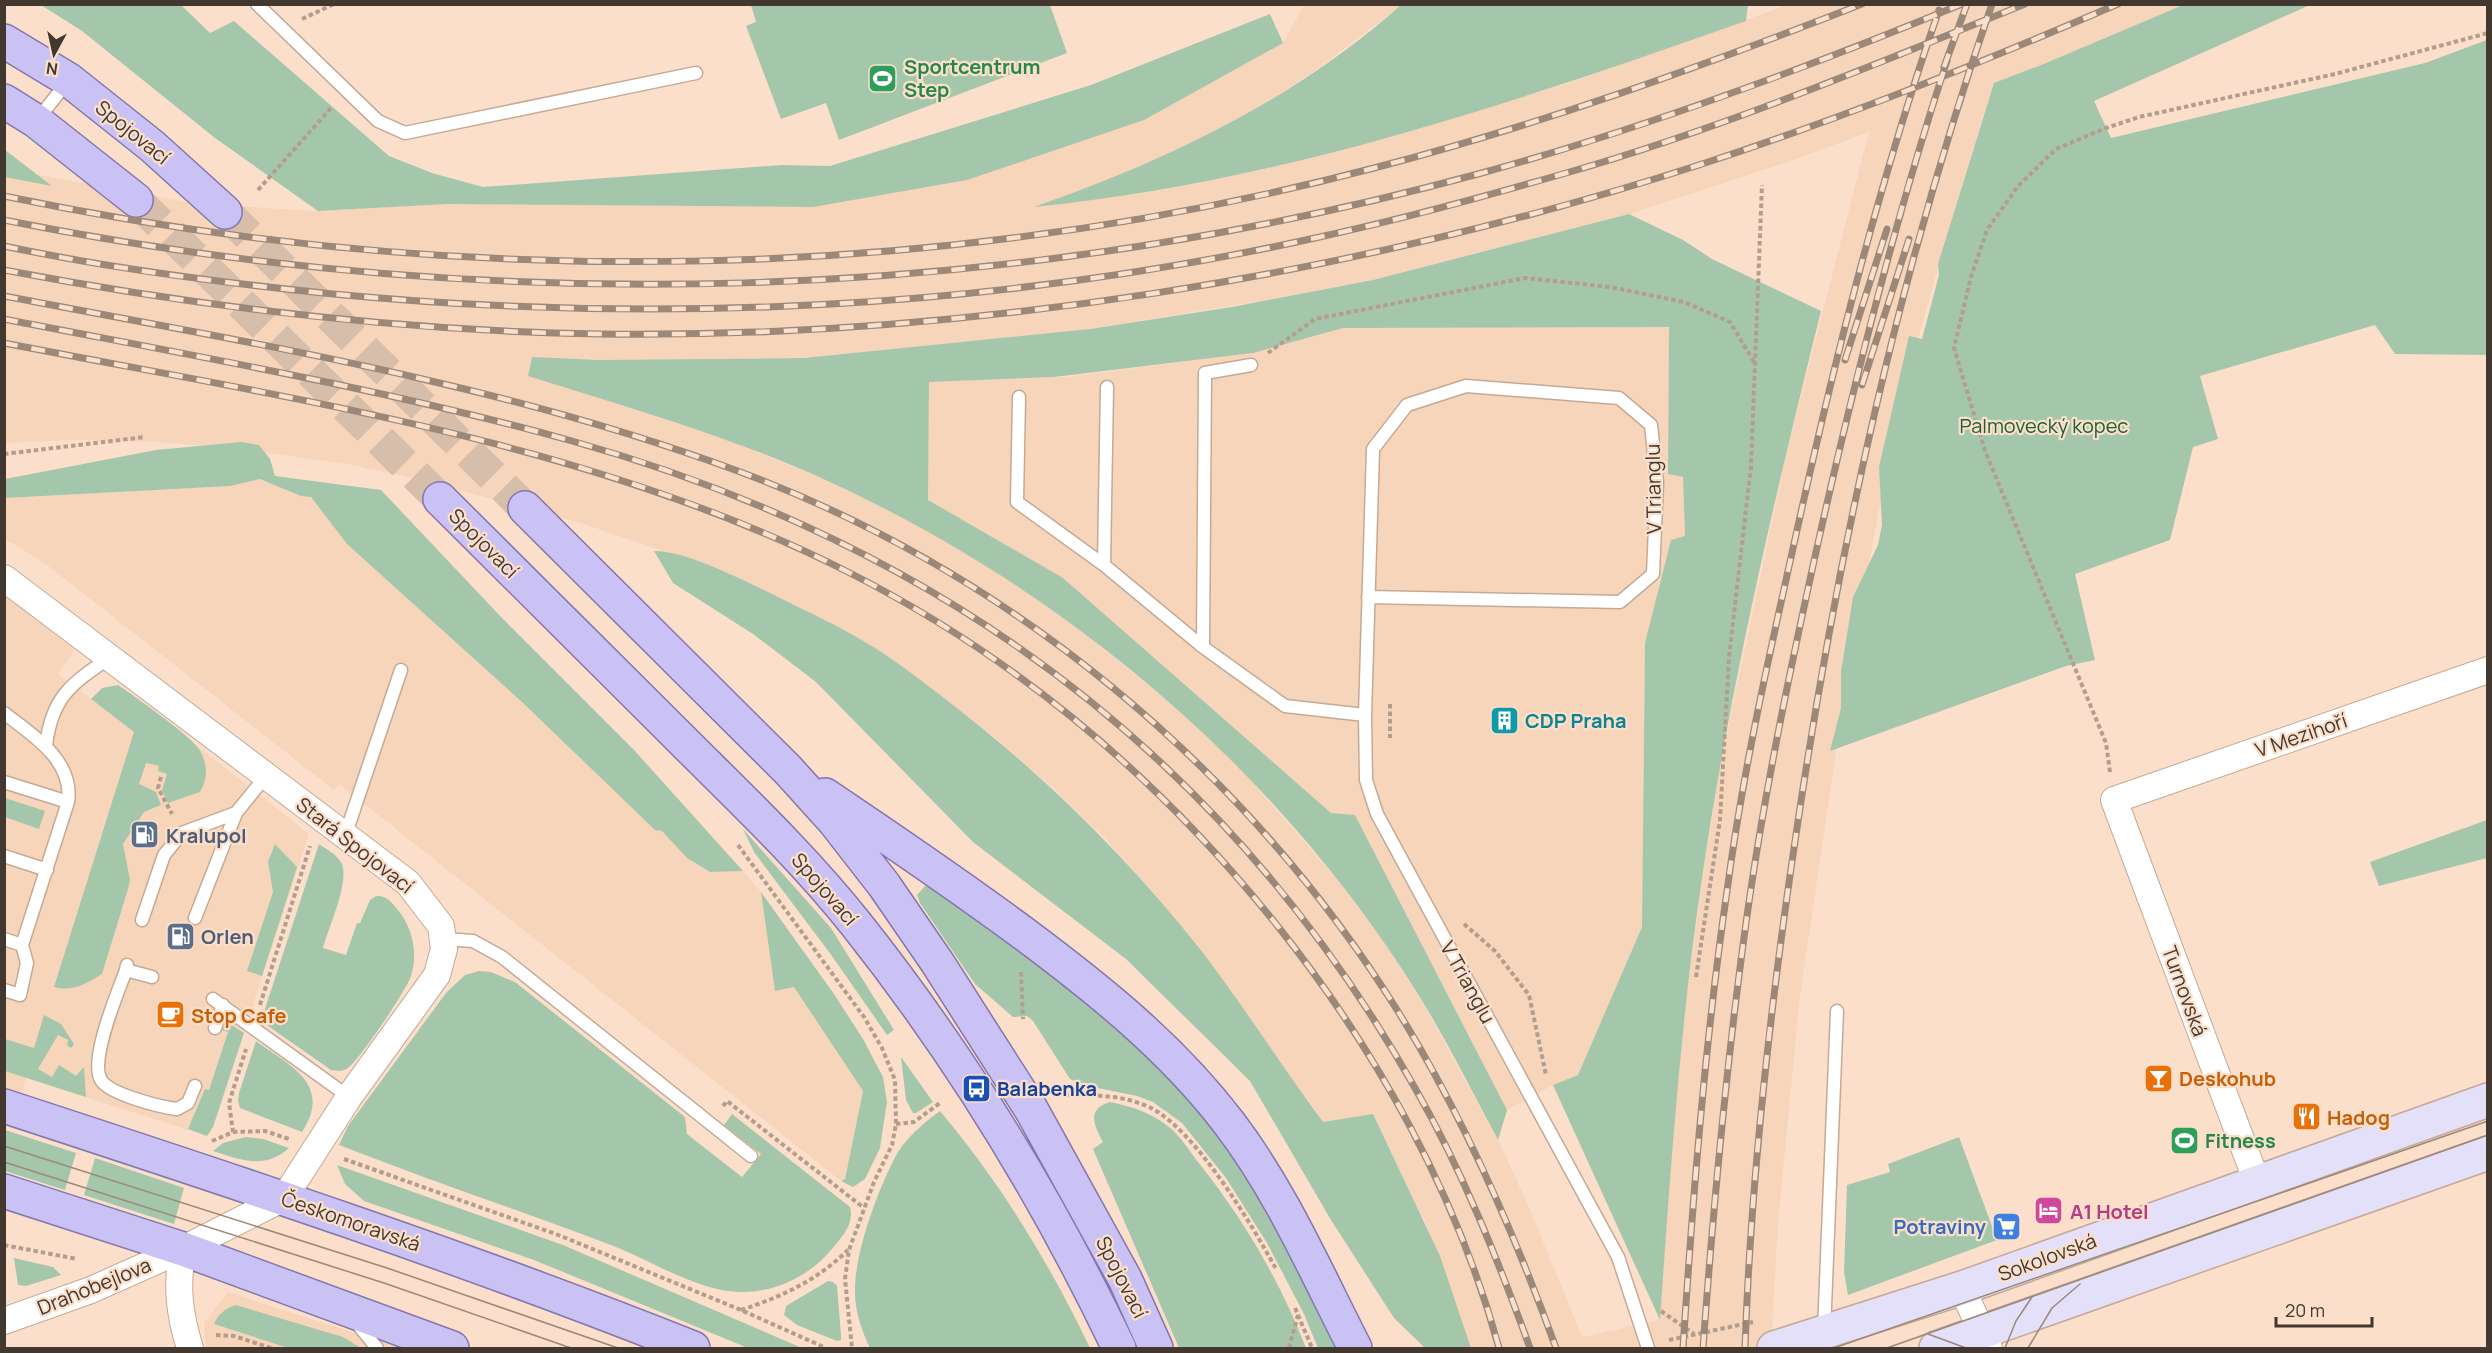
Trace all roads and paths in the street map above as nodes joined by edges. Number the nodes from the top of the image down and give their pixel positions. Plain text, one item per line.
1 (256, 4) edge
2 (334, 4) edge
3 (280, 27) junction
4 (2487, 33) edge
5 (4, 41) edge
6 (696, 73) dead end
7 (69, 80) junction
8 (347, 91) junction
9 (4, 100) edge
10 (36, 121) junction
11 (1762, 185) dead end
12 (258, 190) dead end
13 (136, 200) tunnel mouth
14 (225, 212) tunnel mouth
15 (1251, 365) joint
16 (1756, 366) junction
17 (1107, 387) dead end
18 (1019, 398) dead end
19 (145, 437) dead end
20 (4, 454) edge
21 (440, 499) tunnel mouth
22 (525, 508) tunnel mouth
23 (1104, 565) junction
24 (4, 578) edge
25 (1368, 597) junction
26 (1203, 647) junction
27 (110, 658) junction
28 (401, 670) dead end
29 (2487, 670) edge
30 (1390, 697) dead end
31 (4, 713) edge
32 (1365, 715) junction
33 (1390, 742) dead end
34 (46, 745) junction
35 (788, 770) junction
36 (266, 776) junction
37 (161, 777) dead end
38 (4, 783) edge
39 (2114, 800) junction
40 (69, 802) junction
41 (236, 813) junction
42 (320, 817) junction
43 (182, 833) junction
44 (345, 836) junction
45 (733, 839) dead end
46 (4, 856) edge
47 (47, 870) junction
48 (1455, 916) dead end
49 (195, 918) dead end
50 (141, 920) dead end
51 (4, 939) edge
52 (445, 939) junction
53 (22, 945) junction
54 (1696, 977) dead end
55 (152, 978) dead end
56 (4, 990) edge
57 (1837, 1011) dead end
58 (252, 1027) junction
59 (215, 1028) dead end
60 (1546, 1077) dead end
61 (195, 1086) dead end
62 (1068, 1095) dead end
63 (349, 1097) junction
64 (2487, 1100) edge
65 (940, 1103) dead end
66 (4, 1107) edge
67 (709, 1123) junction
68 (896, 1124) junction
69 (233, 1132) junction
70 (209, 1143) dead end
71 (315, 1148) junction
72 (2487, 1153) edge
73 (751, 1156) dead end
74 (2257, 1182) junction
75 (4, 1191) edge
76 (284, 1198) junction
77 (864, 1208) junction
78 (4, 1245) edge
79 (183, 1249) junction
80 (849, 1250) junction
81 (77, 1259) dead end
82 (1277, 1271) dead end
83 (1962, 1288) junction
84 (1291, 1298) dead end
85 (340, 1305) junction
86 (741, 1310) junction
87 (1298, 1314) junction
88 (4, 1321) edge
89 (1824, 1332) junction
90 (247, 1341) dead end
91 (1986, 1341) edge
92 (190, 1348) edge
93 (250, 1348) edge
94 (377, 1348) edge
95 (452, 1348) edge
96 (693, 1348) edge
97 (826, 1348) edge
98 (852, 1348) edge
99 (1119, 1348) edge
100 (1156, 1348) edge
101 (1289, 1348) edge
102 (1312, 1348) edge
103 (1355, 1348) edge
104 (1648, 1348) edge
105 (1774, 1348) edge
106 (1936, 1348) edge

1 - 3 lane
2 - 3 path
3 - 8 lane
4 - 39 path
5 - 7 main road, Spojovací
6 - 8 lane
7 - 10 lane
7 - 14 main road, Spojovací
8 - 12 path
9 - 10 main road
10 - 13 main road
11 - 16 path
15 - 16 path
15 - 26 lane
16 - 54 path
17 - 23 lane
18 - 23 lane
19 - 20 path
21 - 99 main road, Spojovací
22 - 35 main road, Spojovací
23 - 26 lane
24 - 27 street, Stará Spojovací
25 - 25 lane, V Trianglu
25 - 32 lane, V Trianglu
26 - 32 lane
27 - 34 lane
27 - 36 street, Stará Spojovací
28 - 44 lane
29 - 39 street, V Mezihoří
30 - 33 path
31 - 34 lane
32 - 104 lane, V Trianglu
34 - 40 lane
35 - 100 main road, Spojovací
35 - 103 main road
36 - 41 lane
36 - 42 street, Stará Spojovací
37 - 43 path
38 - 40 lane
39 - 74 street, Turnovská
40 - 47 lane
41 - 43 lane
41 - 49 lane
42 - 44 street, Stará Spojovací
42 - 58 path
43 - 50 lane
44 - 52 street, Stará Spojovací
45 - 68 path
46 - 47 lane
47 - 53 lane
48 - 60 path
51 - 53 lane
52 - 63 street
52 - 67 lane
53 - 56 lane
55 - 61 lane
57 - 89 lane
58 - 59 lane
58 - 63 lane
58 - 69 path
62 - 82 path
63 - 71 street
64 - 74 main road, Sokolovská
65 - 68 path
66 - 76 main road, Českomoravská
67 - 73 lane
67 - 77 path
68 - 77 path
69 - 70 path
69 - 71 path
71 - 76 street
71 - 86 path
72 - 91 main road
74 - 83 main road, Sokolovská
75 - 79 main road
76 - 79 street, Drahobejlova
76 - 96 main road, Českomoravská
77 - 80 path
78 - 81 path
79 - 85 main road
79 - 88 street, Drahobejlova
79 - 92 street
80 - 86 path
80 - 98 path
83 - 89 main road, Sokolovská
83 - 91 street
84 - 87 path
85 - 94 lane
85 - 95 main road
86 - 97 path
87 - 101 path
87 - 102 path
89 - 105 main road, Sokolovská
90 - 93 path
91 - 106 main road

